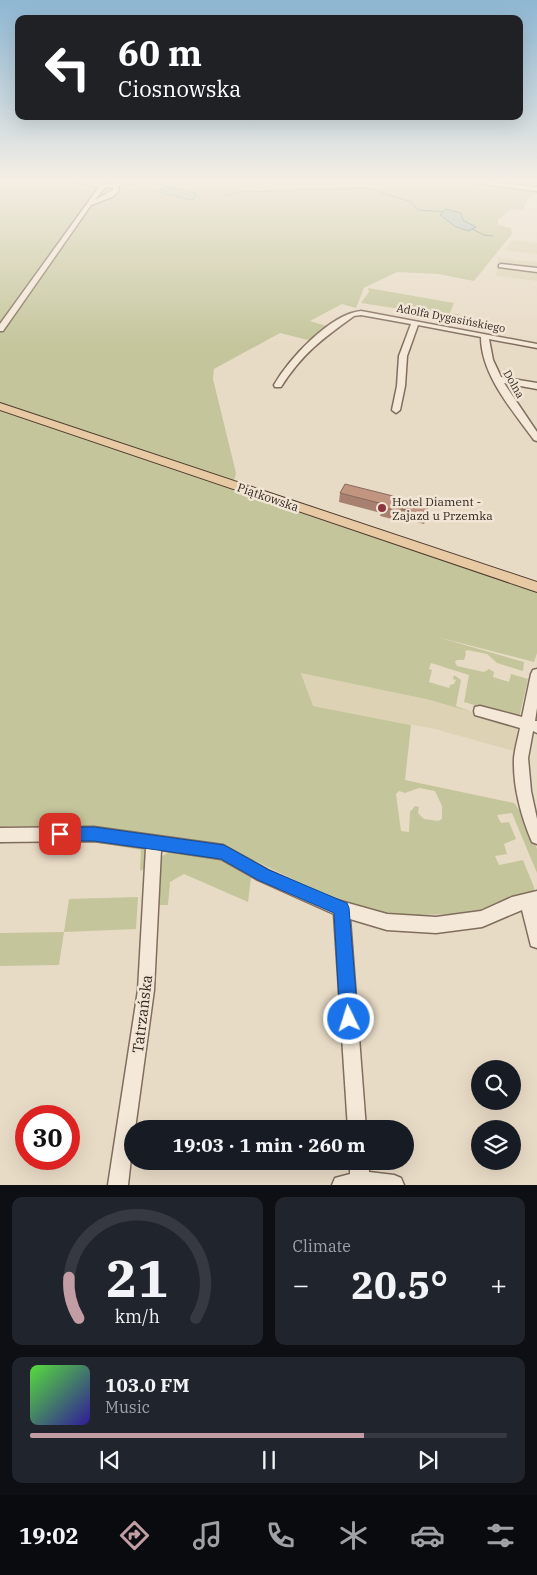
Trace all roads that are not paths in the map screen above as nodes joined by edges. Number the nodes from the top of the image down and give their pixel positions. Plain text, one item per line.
1 (67, 236) edge
2 (501, 266) dead end
3 (537, 270) edge
4 (415, 322) junction
5 (0, 329) edge
6 (485, 336) junction
7 (537, 346) edge
8 (498, 379) junction
9 (278, 386) dead end
10 (537, 386) edge
11 (0, 406) edge
12 (396, 410) dead end
13 (537, 438) edge
14 (537, 587) edge
15 (537, 674) edge
16 (480, 711) dead end
17 (532, 726) edge
18 (0, 835) edge
19 (537, 837) edge
20 (154, 842) junction
21 (532, 900) edge
22 (342, 908) junction
23 (537, 940) edge
24 (355, 1120) edge
25 (356, 1170) edge
26 (351, 1184) edge
27 (118, 1185) edge
28 (394, 1185) edge

1 - 5 street
2 - 3 street
4 - 6 street, Adolfa Dygasińskiego
4 - 9 street, Adolfa Dygasińskiego
4 - 12 street
6 - 7 street, Adolfa Dygasińskiego
6 - 8 street, Dolna
8 - 10 street
8 - 13 street, Dolna
11 - 14 main road, Piątkowska
15 - 17 street
16 - 17 street
17 - 19 street
18 - 20 street
20 - 22 street
20 - 27 street, Tatrzańska
21 - 22 street
21 - 23 street
22 - 24 street
25 - 26 street
26 - 28 street

